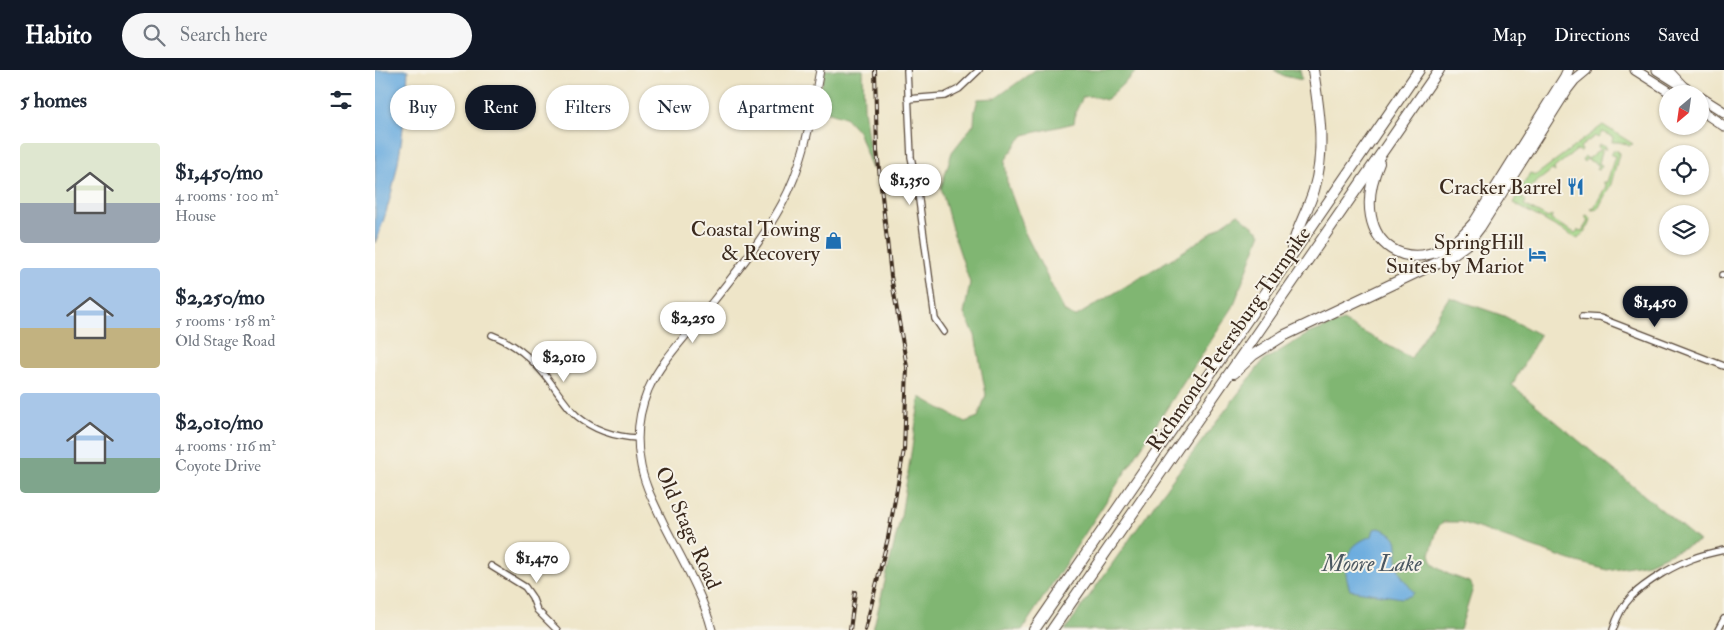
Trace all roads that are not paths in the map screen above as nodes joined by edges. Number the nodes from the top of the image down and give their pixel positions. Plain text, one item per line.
1 (820, 70) edge
2 (907, 70) edge
3 (979, 70) edge
4 (1313, 70) edge
5 (1419, 70) edge
6 (1439, 70) edge
7 (1568, 70) edge
8 (1586, 70) edge
9 (1635, 70) edge
10 (1657, 70) edge
11 (1667, 70) edge
12 (1659, 85) edge
13 (1680, 85) edge
14 (1681, 85) edge
15 (908, 99) junction
16 (1709, 103) edge
17 (1709, 109) edge
18 (1724, 112) edge
19 (1709, 116) edge
20 (1724, 119) edge
21 (1724, 126) edge
22 (1389, 142) junction
23 (1290, 256) junction
24 (1582, 317) dead end
25 (944, 332) dead end
26 (492, 334) dead end
27 (1724, 366) edge
28 (1218, 389) junction
29 (638, 438) junction
30 (1724, 550) edge
31 (491, 566) dead end
32 (1724, 619) edge
33 (557, 630) edge
34 (712, 630) edge
35 (1034, 630) edge
36 (1052, 630) edge
37 (1613, 630) edge
38 (1718, 630) edge

1 - 29 street, Old Stage Road
2 - 15 street
3 - 15 street
4 - 23 highway
5 - 23 highway, Richmond-Petersburg Turnpike
6 - 22 highway, Richmond-Petersburg Turnpike
7 - 22 highway
8 - 28 highway
9 - 12 main road
10 - 13 main road
11 - 14 highway
15 - 25 street
16 - 18 main road
17 - 20 main road
19 - 21 main road
22 - 28 highway, Richmond-Petersburg Turnpike
23 - 35 highway, Richmond-Petersburg Turnpike
24 - 27 street
26 - 29 street
28 - 36 highway, Richmond-Petersburg Turnpike
29 - 34 street, Old Stage Road
30 - 37 street
31 - 33 street
32 - 38 street

